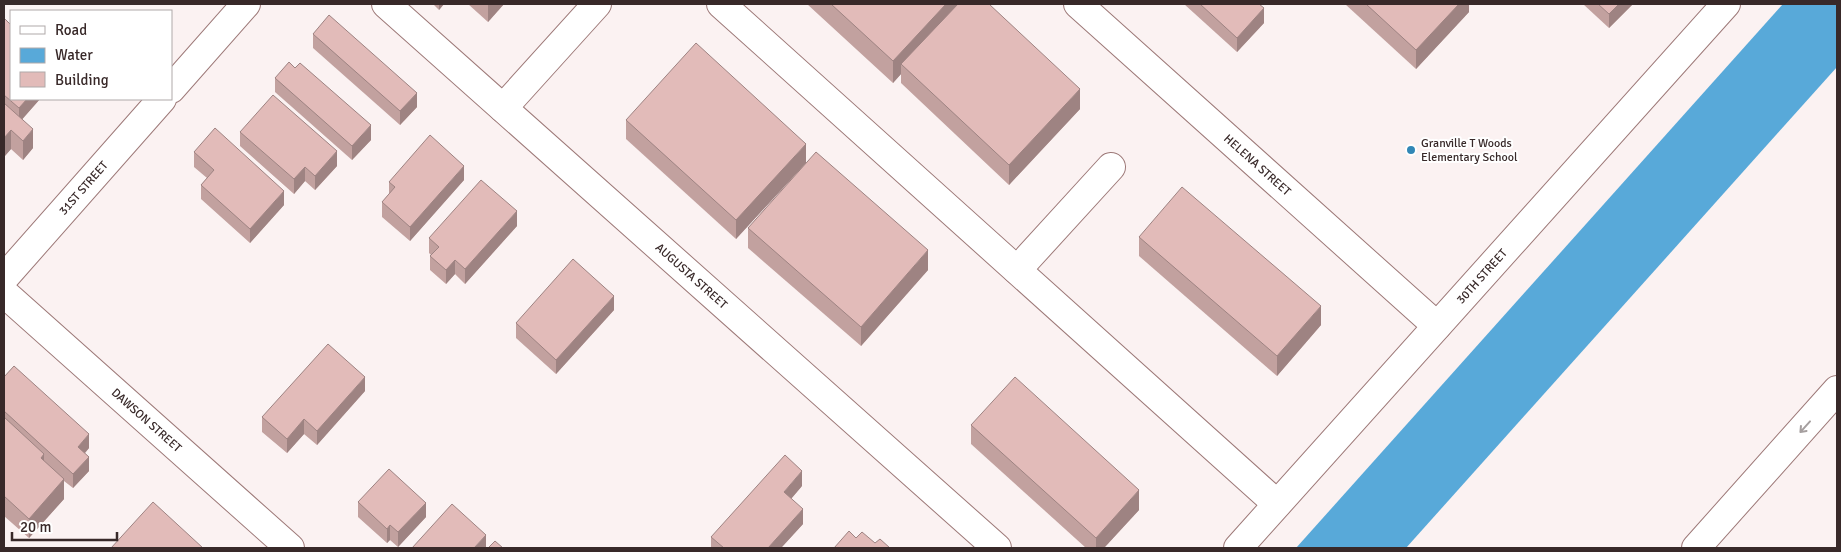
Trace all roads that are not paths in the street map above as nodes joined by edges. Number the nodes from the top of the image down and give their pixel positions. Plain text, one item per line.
1 (246, 4) edge
2 (386, 4) edge
3 (597, 4) edge
4 (722, 4) edge
5 (1078, 4) edge
6 (1726, 4) edge
7 (172, 88) edge
8 (161, 100) edge
9 (503, 108) junction
10 (1111, 167) dead end
11 (1017, 270) junction
12 (4, 278) edge
13 (4, 293) edge
14 (1437, 326) junction
15 (1837, 390) edge
16 (1277, 504) junction
17 (290, 548) edge
18 (997, 548) edge
19 (1238, 548) edge
20 (1696, 548) edge

1 - 7 main road
2 - 9 main road, AUGUSTA STREET
3 - 9 main road
4 - 11 main road
5 - 14 main road, HELENA STREET
6 - 14 main road, 30TH STREET
8 - 12 main road, 31ST STREET
9 - 18 main road, AUGUSTA STREET
10 - 11 main road
11 - 16 main road
13 - 17 main road, DAWSON STREET
14 - 16 main road, 30TH STREET
15 -> 20 main road
16 - 19 main road, 30TH STREET

